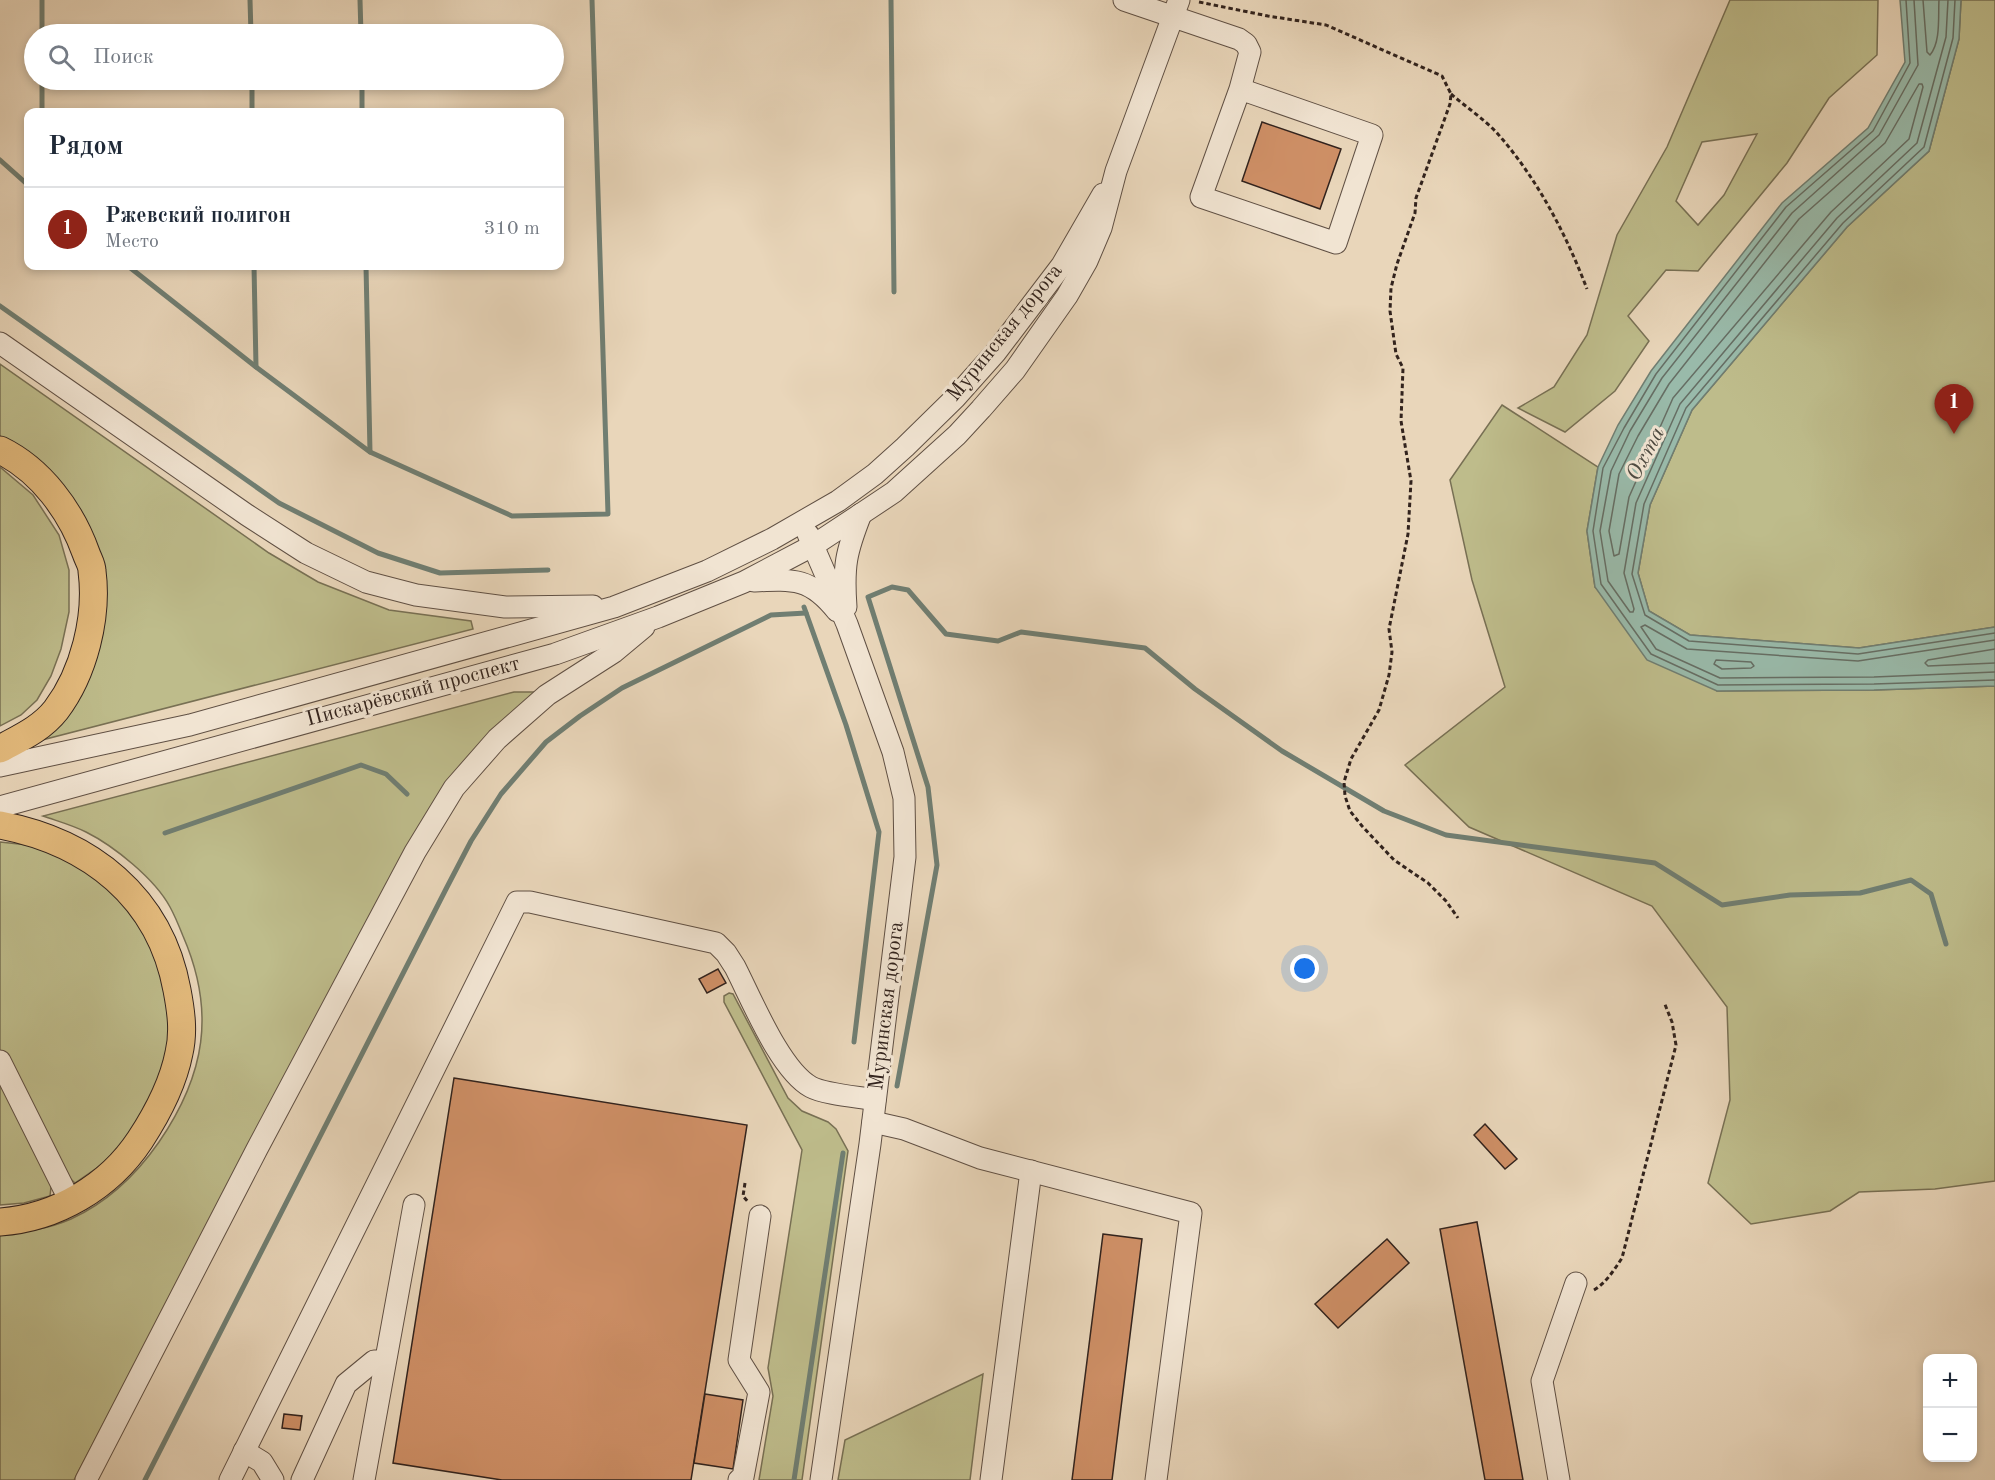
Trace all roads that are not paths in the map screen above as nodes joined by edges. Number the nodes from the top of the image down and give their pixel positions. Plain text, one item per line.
1 (1124, 0) edge
2 (1182, 6) edge
3 (1239, 89) junction
4 (1116, 171) junction
5 (0, 343) edge
6 (0, 450) edge
7 (861, 514) junction
8 (802, 523) junction
9 (814, 546) junction
10 (744, 582) junction
11 (614, 607) junction
12 (658, 616) junction
13 (847, 624) junction
14 (0, 750) edge
15 (0, 766) edge
16 (0, 807) edge
17 (0, 825) edge
18 (0, 1061) edge
19 (875, 1100) junction
20 (873, 1122) junction
21 (1031, 1171) junction
22 (71, 1203) junction
23 (414, 1205) dead end
24 (760, 1216) dead end
25 (0, 1222) edge
26 (1576, 1283) dead end
27 (385, 1361) junction
28 (244, 1451) junction
29 (305, 1479) edge
30 (86, 1480) edge
31 (230, 1480) edge
32 (274, 1480) edge
33 (364, 1480) edge
34 (739, 1480) edge
35 (821, 1480) edge
36 (992, 1480) edge
37 (1156, 1480) edge
38 (1559, 1480) edge

1 - 2 street
2 - 3 street
2 - 4 street, Муринская дорога
3 - 3 street
4 - 7 street, Муринская дорога
4 - 8 street, Муринская дорога
5 - 11 street
6 - 14 main road
7 - 9 street, Муринская дорога
7 - 13 street
8 - 9 street, Муринская дорога
8 - 11 street, Пискарёвский проспект
9 - 10 street, Пискарёвский проспект
9 - 13 street, Муринская дорога
10 - 12 street, Пискарёвский проспект
10 - 13 street
11 - 15 street, Пискарёвский проспект
12 - 16 street, Пискарёвский проспект
12 - 30 street
13 - 19 street, Муринская дорога
17 - 22 main road
18 - 22 street
19 - 20 street, Муринская дорога
19 - 28 street
20 - 21 street
20 - 35 street, Муринская дорога
21 - 36 street
21 - 37 street
22 - 25 main road
23 - 27 street
24 - 34 street
26 - 38 street
27 - 29 street
27 - 33 street
28 - 31 street
28 - 32 street
29 - 32 street

